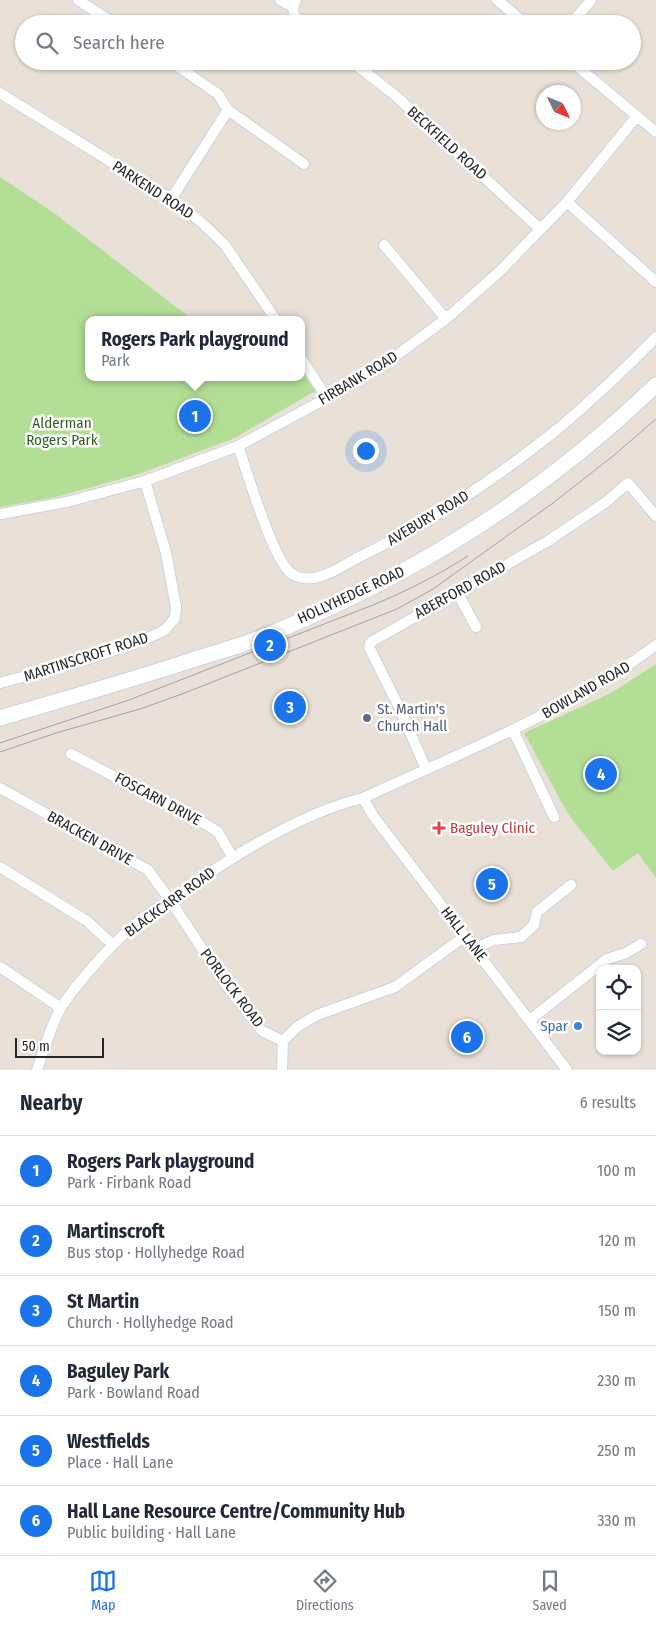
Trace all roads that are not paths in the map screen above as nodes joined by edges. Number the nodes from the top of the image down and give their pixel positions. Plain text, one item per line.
1 (78, 0) edge
2 (280, 0) edge
3 (497, 0) edge
4 (591, 0) edge
5 (294, 3) edge
6 (101, 15) edge
7 (515, 15) edge
8 (578, 15) edge
9 (183, 70) edge
10 (363, 70) edge
11 (582, 70) edge
12 (0, 93) edge
13 (228, 110) junction
14 (637, 116) junction
15 (656, 132) edge
16 (304, 164) dead end
17 (171, 199) junction
18 (567, 202) junction
19 (540, 229) junction
20 (384, 245) dead end
21 (656, 282) edge
22 (273, 316) edge
23 (446, 319) junction
24 (656, 337) edge
25 (305, 364) edge
26 (656, 385) edge
27 (327, 398) junction
28 (238, 446) junction
29 (145, 481) junction
30 (0, 514) edge
31 (656, 516) edge
32 (457, 592) junction
33 (476, 626) dead end
34 (656, 645) edge
35 (0, 683) edge
36 (0, 718) edge
37 (513, 730) junction
38 (71, 754) dead end
39 (426, 769) junction
40 (0, 788) edge
41 (363, 798) junction
42 (554, 817) dead end
43 (233, 858) junction
44 (0, 867) edge
45 (571, 885) dead end
46 (170, 900) junction
47 (465, 936) junction
48 (641, 944) dead end
49 (113, 945) junction
50 (475, 948) junction
51 (0, 968) edge
52 (61, 1008) junction
53 (530, 1020) junction
54 (283, 1041) junction
55 (37, 1070) edge
56 (282, 1070) edge
57 (567, 1070) edge

1 - 6 street
2 - 5 street
3 - 7 street
4 - 8 street
9 - 13 street
10 - 19 street, BECKFIELD ROAD
11 - 14 street
12 - 17 street, PARKEND ROAD
13 - 16 street
13 - 17 street
14 - 15 street
14 - 18 street, FIRBANK ROAD
17 - 22 street, PARKEND ROAD
18 - 19 street, FIRBANK ROAD
18 - 21 street
19 - 23 street, FIRBANK ROAD
20 - 23 street
23 - 27 street, FIRBANK ROAD
24 - 28 street, AVEBURY ROAD
25 - 27 street
26 - 36 street, HOLLYHEDGE ROAD
27 - 28 street, FIRBANK ROAD
28 - 29 street, FIRBANK ROAD
29 - 30 street, FIRBANK ROAD
29 - 35 street, MARTINSCROFT ROAD
31 - 32 street, ABERFORD ROAD
32 - 33 street
32 - 39 street, ABERFORD ROAD
34 - 37 street, BOWLAND ROAD
37 - 39 street, BOWLAND ROAD
37 - 42 street
38 - 43 street, FOSCARN DRIVE
39 - 41 street, BOWLAND ROAD
40 - 46 street, BRACKEN DRIVE
41 - 43 street, BLACKCARR ROAD
41 - 47 street, HALL LANE
43 - 46 street, BLACKCARR ROAD
44 - 49 street
45 - 50 street
46 - 49 street, BLACKCARR ROAD
46 - 54 street, PORLOCK ROAD
47 - 50 street, HALL LANE
47 - 54 street
48 - 53 street
49 - 52 street, BLACKCARR ROAD
50 - 53 street, HALL LANE
51 - 52 street
52 - 55 street, BLACKCARR ROAD
53 - 57 street, HALL LANE
54 - 56 street

